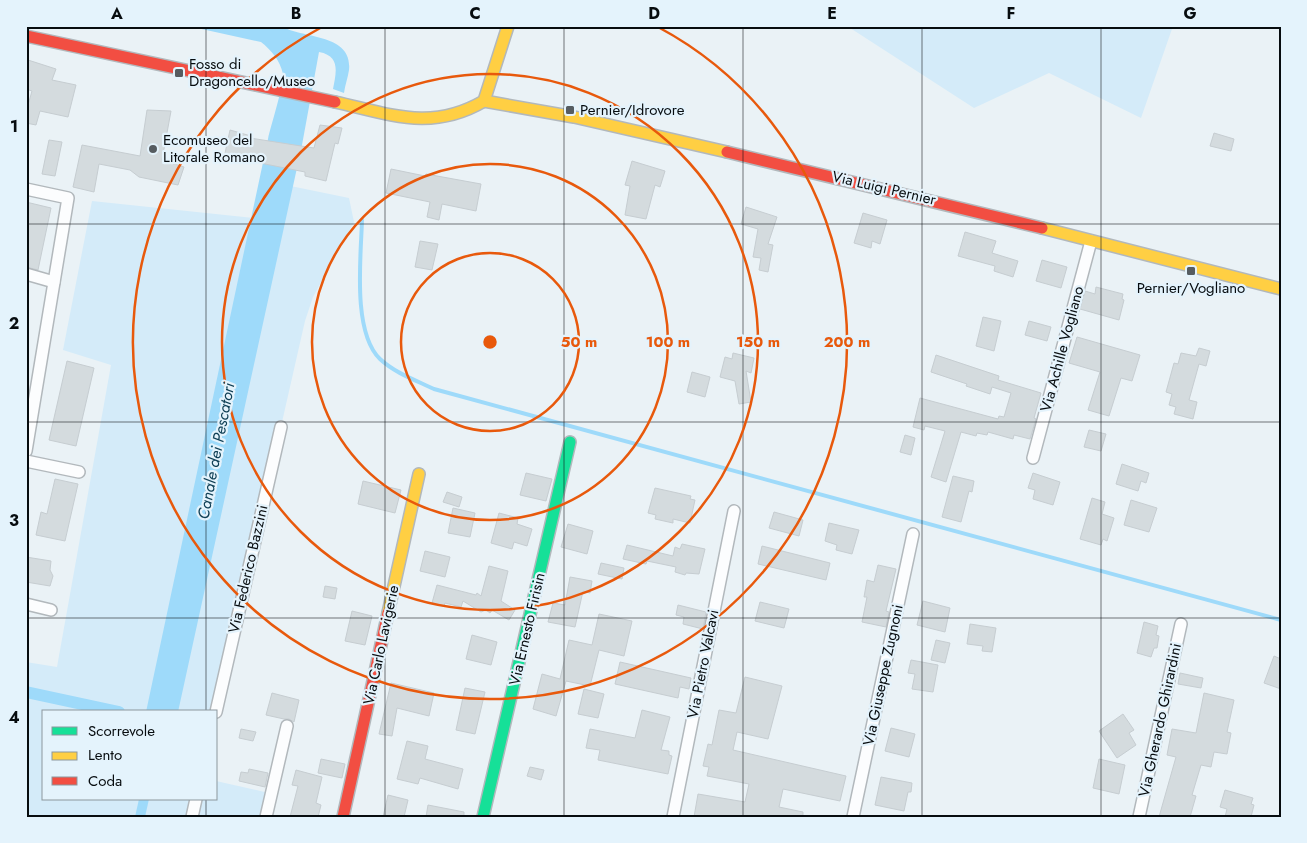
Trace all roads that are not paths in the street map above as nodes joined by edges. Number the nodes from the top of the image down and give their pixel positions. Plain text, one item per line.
1 (508, 26) edge
2 (26, 36) edge
3 (484, 101) junction
4 (26, 189) edge
5 (1091, 241) junction
6 (26, 274) edge
7 (54, 282) junction
8 (1281, 289) edge
9 (281, 427) dead end
10 (570, 442) dead end
11 (26, 451) edge
12 (1033, 458) dead end
13 (26, 461) edge
14 (79, 472) dead end
15 (419, 474) dead end
16 (734, 511) dead end
17 (913, 534) dead end
18 (26, 604) edge
19 (51, 610) dead end
20 (1181, 624) dead end
21 (216, 710) edge
22 (288, 726) dead end
23 (196, 800) edge
24 (192, 817) edge
25 (266, 817) edge
26 (343, 817) edge
27 (484, 817) edge
28 (673, 817) edge
29 (853, 817) edge
30 (1139, 817) edge

1 - 3 street
2 - 3 street
3 - 5 street, Via Luigi Pernier
4 - 7 street
5 - 8 street, Via Luigi Pernier
5 - 12 street, Via Achille Vogliano
6 - 7 street
7 - 11 street
9 - 21 street, Via Federico Bazzini
10 - 27 street, Via Ernesto Firisin
13 - 14 street
15 - 26 street, Via Carlo Lavigerie
16 - 28 street, Via Pietro Valcavi
17 - 29 street, Via Giuseppe Zugnoni
18 - 19 street
20 - 30 street, Via Gherardo Ghirardini
22 - 25 street
23 - 24 street

